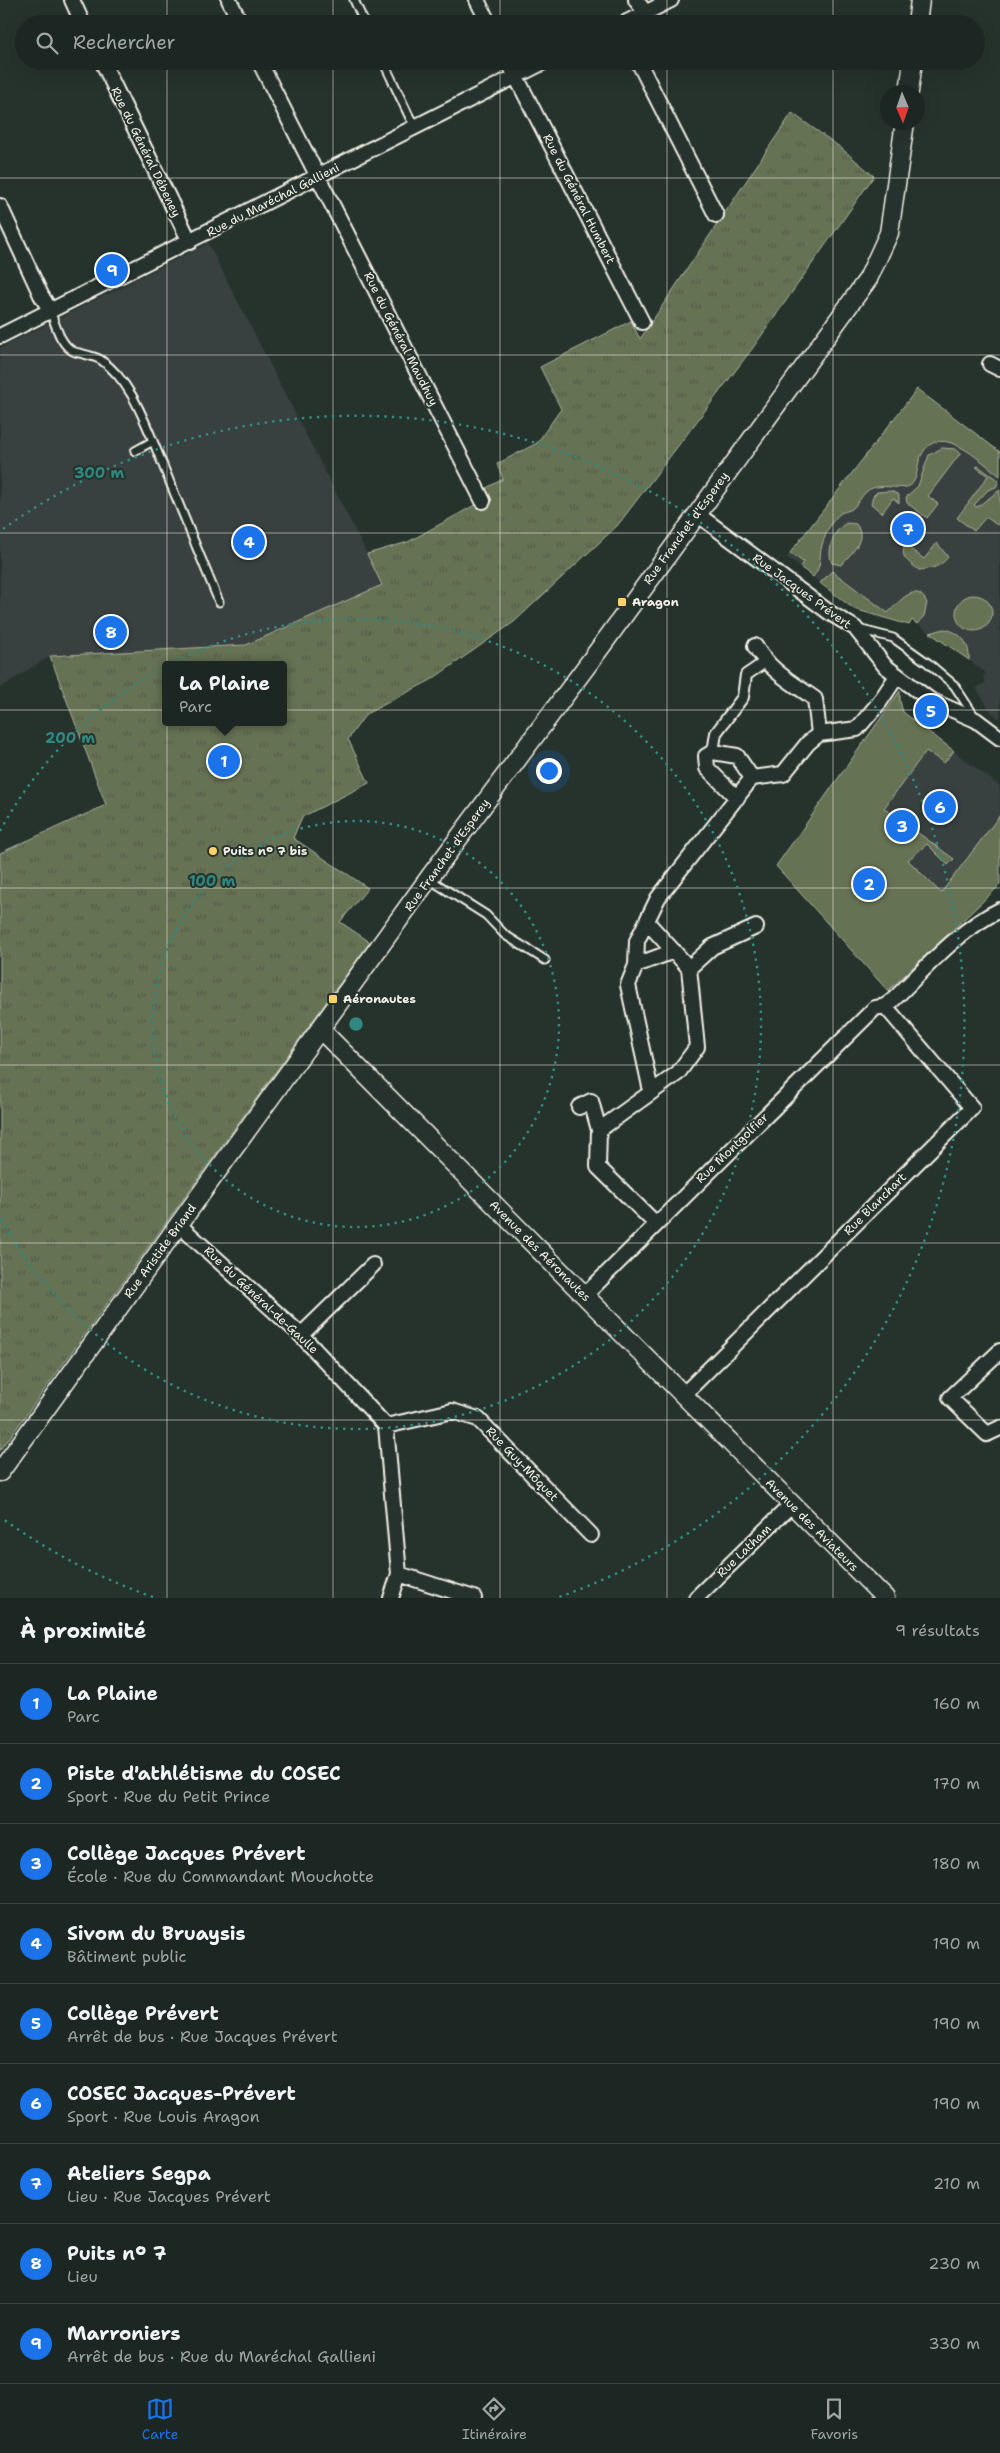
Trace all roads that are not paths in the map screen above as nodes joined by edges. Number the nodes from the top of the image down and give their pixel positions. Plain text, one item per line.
1 (72, 0) edge
2 (229, 0) edge
3 (354, 0) edge
4 (477, 0) edge
5 (636, 0) edge
6 (670, 0) edge
7 (920, 0) edge
8 (645, 12) junction
9 (79, 15) edge
10 (236, 15) edge
11 (361, 15) edge
12 (484, 15) edge
13 (640, 15) edge
14 (919, 15) edge
15 (106, 70) edge
16 (264, 70) edge
17 (387, 70) edge
18 (512, 70) edge
19 (527, 70) edge
20 (643, 70) edge
21 (912, 70) edge
22 (515, 76) junction
23 (910, 85) edge
24 (417, 127) junction
25 (904, 130) edge
26 (318, 177) junction
27 (0, 206) edge
28 (716, 215) dead end
29 (190, 242) junction
30 (50, 310) junction
31 (642, 322) dead end
32 (0, 336) edge
33 (153, 441) junction
34 (135, 451) dead end
35 (483, 501) dead end
36 (697, 514) junction
37 (219, 602) dead end
38 (855, 628) junction
39 (755, 646) dead end
40 (765, 662) junction
41 (896, 676) junction
42 (976, 720) junction
43 (819, 734) junction
44 (1000, 738) edge
45 (713, 752) junction
46 (752, 778) junction
47 (737, 798) junction
48 (429, 878) junction
49 (1000, 910) edge
50 (647, 922) junction
51 (756, 927) dead end
52 (674, 951) junction
53 (545, 960) dead end
54 (636, 964) junction
55 (689, 968) junction
56 (885, 1006) junction
57 (320, 1029) junction
58 (651, 1091) junction
59 (579, 1107) dead end
60 (599, 1130) junction
61 (655, 1223) junction
62 (179, 1225) junction
63 (373, 1265) dead end
64 (584, 1296) junction
65 (301, 1335) junction
66 (1000, 1351) edge
67 (683, 1395) junction
68 (386, 1426) junction
69 (1000, 1428) edge
70 (0, 1472) edge
71 (760, 1472) joint
72 (792, 1504) junction
73 (591, 1534) dead end
74 (399, 1574) junction
75 (391, 1598) edge
76 (474, 1598) edge
77 (696, 1598) edge
78 (885, 1598) edge

1 - 9 street
2 - 10 street
3 - 11 lane
4 - 12 street
5 - 8 street
6 - 8 street
7 - 14 street
8 - 13 street
15 - 29 street, Rue du Général Débeney
16 - 26 street, Rue du Général Maudhuy
17 - 24 lane
18 - 22 street, Rue du Général Humbert
19 - 22 street, Rue du Maréchal Gallieni
20 - 28 street
21 - 23 street
22 - 24 street, Rue du Maréchal Gallieni
22 - 31 street, Rue du Général Humbert
24 - 26 street, Rue du Maréchal Gallieni
25 - 36 street, Rue Franchet d'Esperey
26 - 29 street, Rue du Maréchal Gallieni
26 - 35 street, Rue du Général Maudhuy
27 - 30 street
29 - 30 street, Rue du Maréchal Gallieni
30 - 32 street, Rue du Maréchal Gallieni
30 - 33 lane
33 - 34 lane
33 - 37 lane
36 - 38 street, Rue Jacques Prévert
36 - 48 street, Rue Franchet d'Esperey
38 - 41 street, Rue Jacques Prévert
38 - 42 lane
39 - 40 street
40 - 43 street
40 - 45 street
41 - 42 street, Rue Jacques Prévert
41 - 43 street
42 - 44 street, Rue Jacques Prévert
43 - 46 street
45 - 46 street
45 - 47 street
46 - 47 street
47 - 50 street
48 - 53 lane
48 - 57 street, Rue Franchet d'Esperey
49 - 56 street, Rue Montgolfier
50 - 52 street
50 - 54 street
51 - 55 street
52 - 54 street
52 - 55 street
54 - 58 street
55 - 58 street
56 - 61 street, Rue Montgolfier
56 - 67 street, Rue Blanchart
57 - 62 street, Rue Aristide Briand
57 - 64 street, Avenue des Aéronautes
58 - 60 street
59 - 60 street
60 - 61 street
61 - 64 street, Rue Montgolfier
62 - 65 street, Rue du Général-de-Gaulle
62 - 70 street, Rue Aristide Briand
63 - 65 street
64 - 67 street, Avenue des Aéronautes
65 - 68 street, Rue du Général-de-Gaulle
66 - 69 street
67 - 71 street, Avenue des Aéronautes
68 - 73 street, Rue Guy-Môquet
68 - 74 street
71 - 72 street, Avenue des Aviateurs
72 - 77 street, Rue Latham
72 - 78 street, Avenue des Aviateurs
74 - 75 street
74 - 76 street

